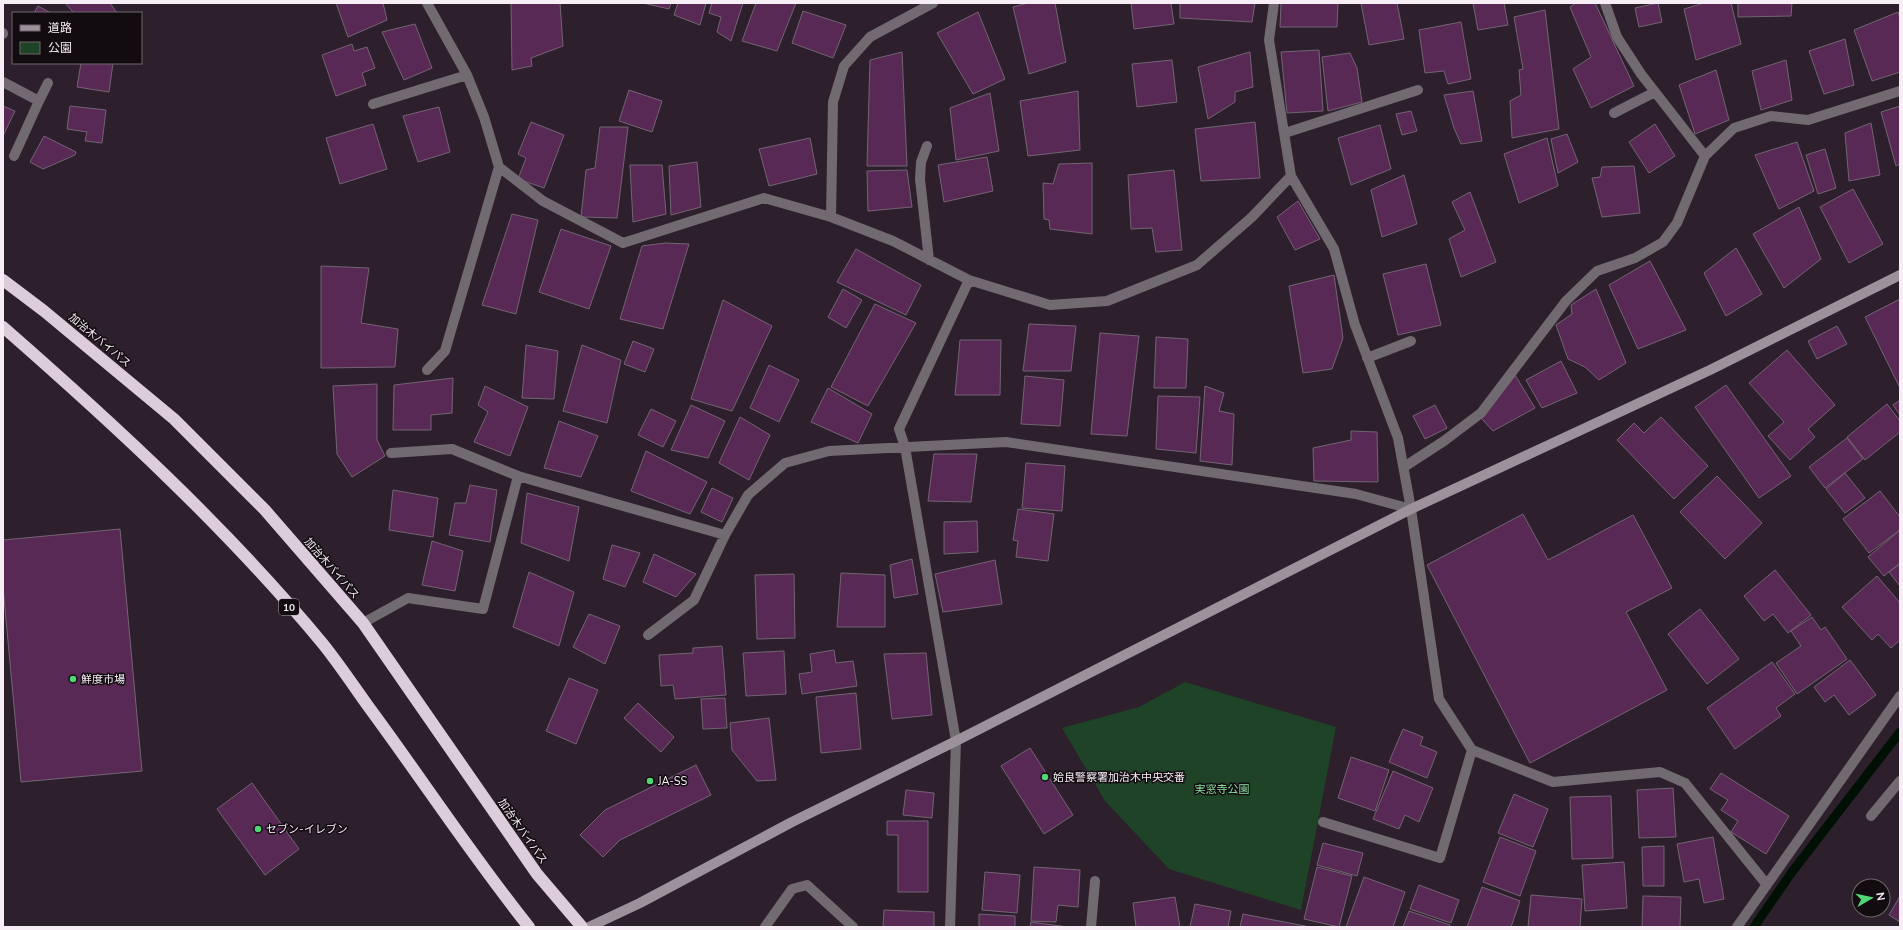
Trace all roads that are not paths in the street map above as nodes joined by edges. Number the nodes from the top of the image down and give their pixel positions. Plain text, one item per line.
1 (428, 3) edge
2 (933, 3) edge
3 (1274, 3) edge
4 (1606, 3) edge
5 (467, 75) junction
6 (3, 82) edge
7 (48, 82) dead end
8 (1418, 90) dead end
9 (1900, 91) edge
10 (1655, 92) junction
11 (39, 101) junction
12 (372, 104) dead end
13 (1614, 113) dead end
14 (1285, 133) junction
15 (927, 146) dead end
16 (14, 156) dead end
17 (1705, 156) junction
18 (499, 167) junction
19 (1291, 176) junction
20 (831, 217) junction
21 (929, 260) junction
22 (1900, 275) edge
23 (3, 280) edge
24 (969, 280) junction
25 (3, 328) edge
26 (1411, 341) dead end
27 (1367, 358) junction
28 (427, 370) dead end
29 (905, 446) junction
30 (392, 453) dead end
31 (1404, 467) junction
32 (518, 476) junction
33 (1411, 509) junction
34 (725, 535) junction
35 (363, 623) junction
36 (648, 635) dead end
37 (1900, 696) edge
38 (956, 741) junction
39 (1472, 750) junction
40 (1900, 781) edge
41 (1871, 816) dead end
42 (1323, 822) dead end
43 (1094, 881) dead end
44 (1767, 885) junction
45 (529, 927) edge
46 (582, 927) edge
47 (589, 927) edge
48 (765, 927) edge
49 (852, 927) edge
50 (950, 927) edge
51 (1091, 927) edge
52 (1737, 927) edge

1 - 5 street
2 - 20 street
3 - 14 street
4 - 10 street
5 - 12 street
5 - 18 street
6 - 11 street
7 - 11 street
8 - 14 street
9 - 17 street
10 - 13 street
10 - 17 street
11 - 16 street
14 - 19 street
15 - 21 street
17 - 31 street
18 - 20 street
18 - 28 street
19 - 24 street
19 - 27 street
20 - 21 street
21 - 24 street
22 - 33 street
23 - 35 highway, 加治木バイパス
24 - 29 street
25 - 45 highway, 10
26 - 27 street
27 - 31 street
29 - 33 street
29 - 34 street
29 - 38 street
30 - 32 street
31 - 33 street
32 - 34 street
32 - 35 street
33 - 38 street
33 - 39 street
34 - 36 street
35 - 46 highway, 加治木バイパス
37 - 44 street
38 - 47 street
38 - 50 street
39 - 42 street
39 - 44 street
40 - 41 street
43 - 51 street
44 - 52 street
48 - 49 street

